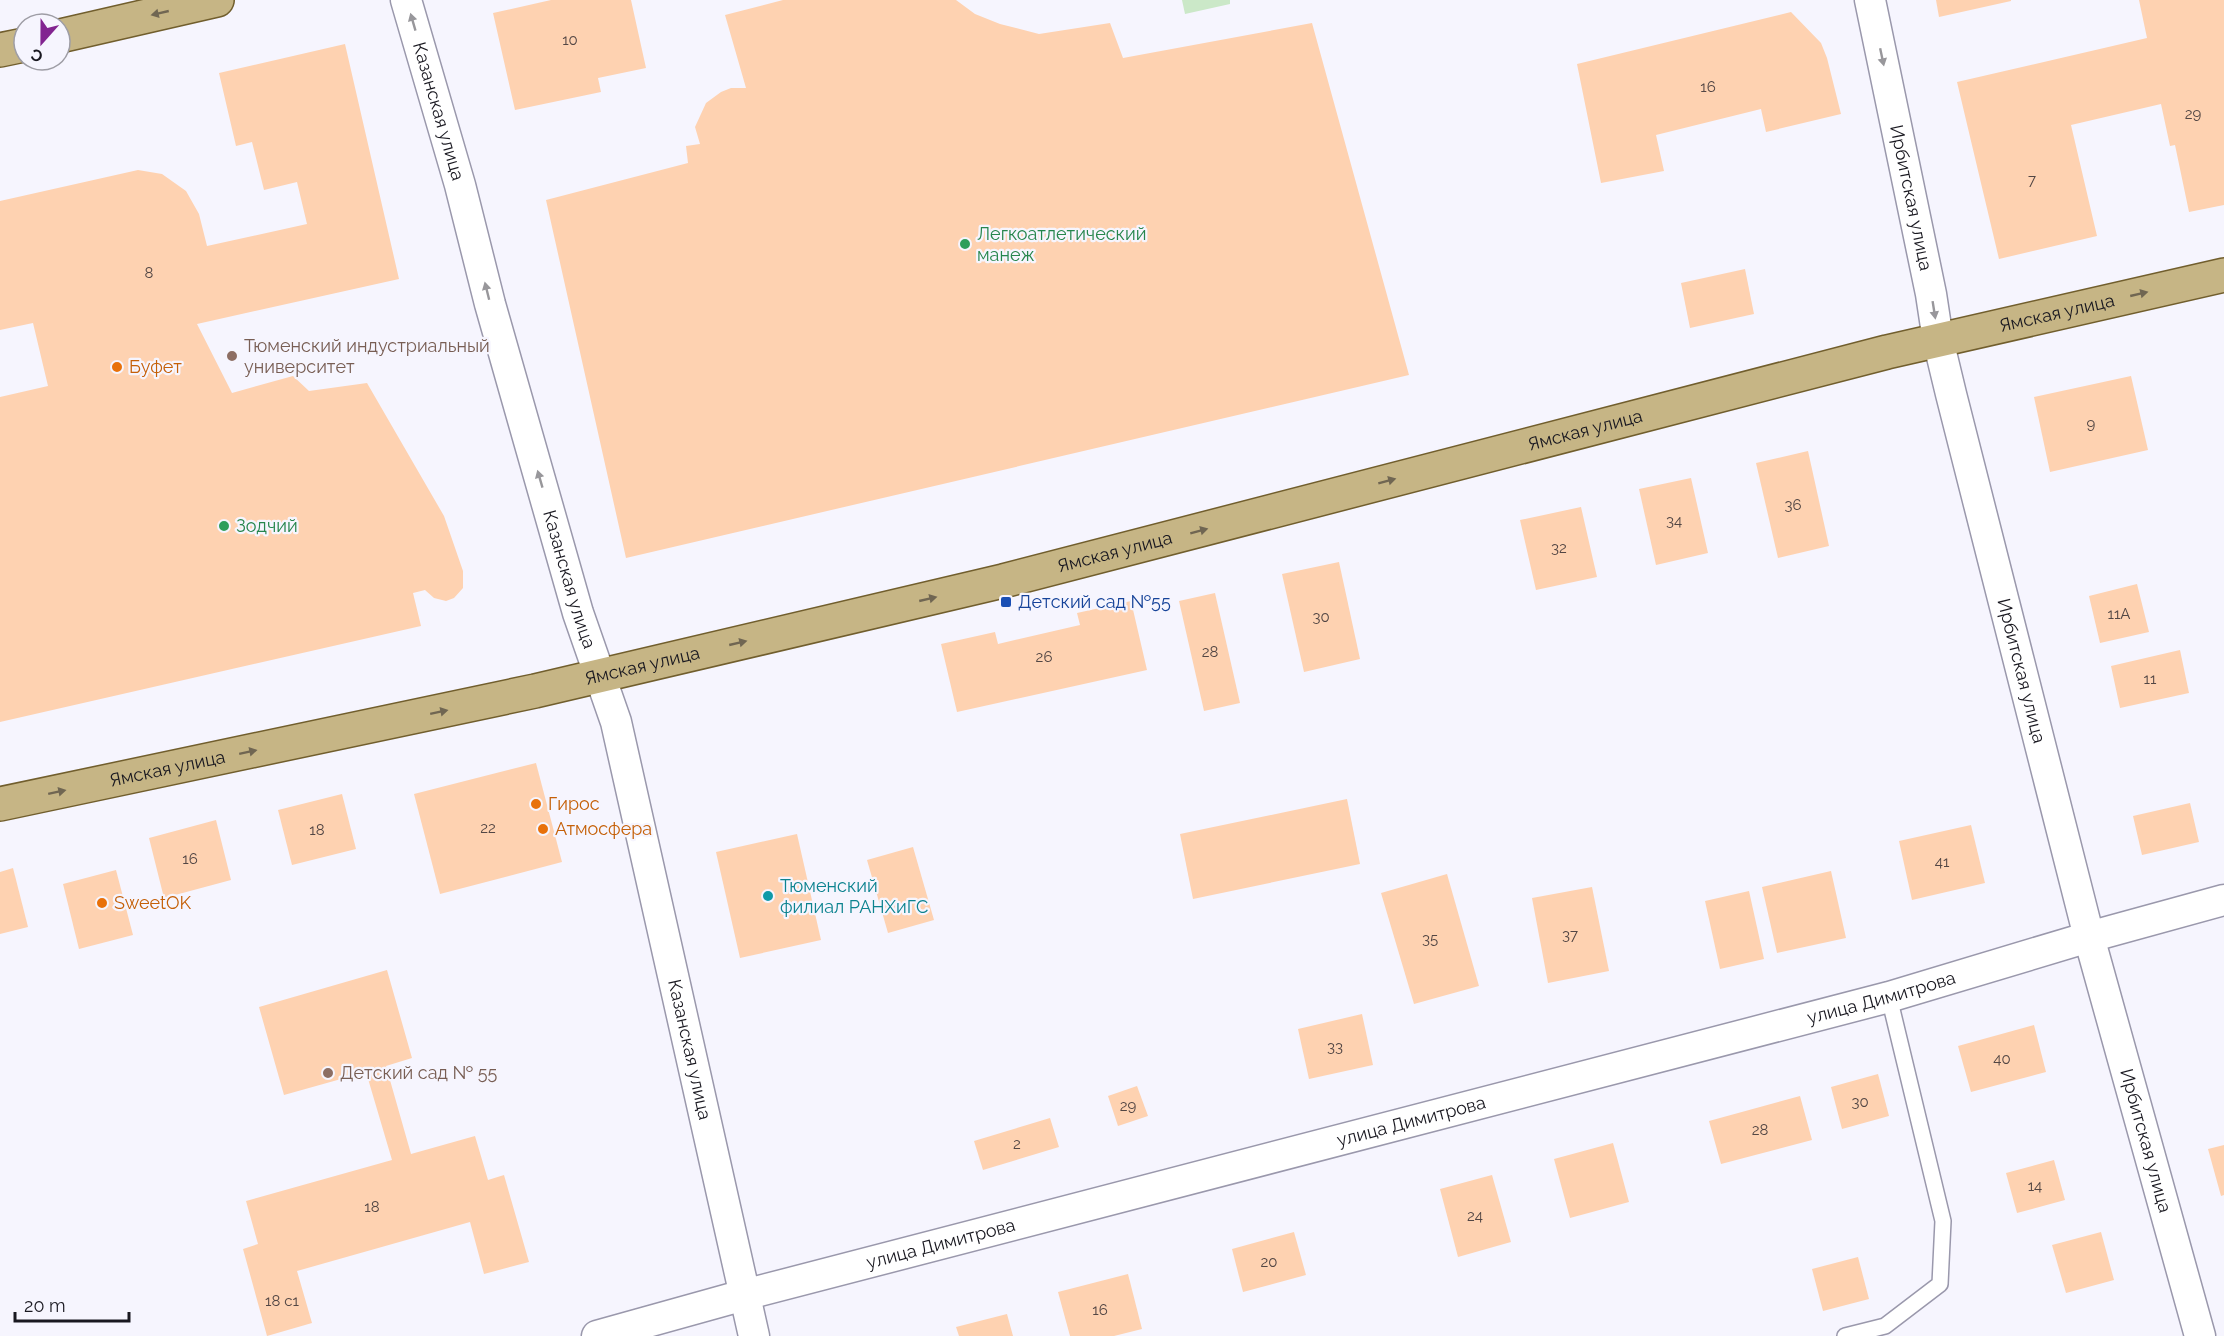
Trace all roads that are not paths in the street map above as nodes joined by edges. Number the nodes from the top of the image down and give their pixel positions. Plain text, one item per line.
1 (217, 0) edge
2 (406, 0) edge
3 (1870, 0) edge
4 (72, 33) edge
5 (2224, 275) edge
6 (1938, 340) junction
7 (600, 675) junction
8 (0, 804) edge
9 (2224, 900) edge
10 (2089, 937) junction
11 (1889, 997) junction
12 (744, 1295) junction
13 (597, 1336) edge
14 (754, 1336) edge
15 (1845, 1336) edge
16 (2200, 1336) edge

1 -> 4 main road
7 -> 2 street, Казанская улица
3 -> 6 street, Ирбитская улица
6 -> 5 main road, Ямская улица
7 -> 6 main road, Ямская улица
6 - 10 street, Ирбитская улица
8 -> 7 main road, Ямская улица
7 - 12 street, Казанская улица
9 - 10 street, улица Димитрова
10 - 11 street, улица Димитрова
10 - 16 street, Ирбитская улица
11 - 12 street, улица Димитрова
11 - 15 lane
12 - 13 street, улица Димитрова
12 - 14 street, Казанская улица

